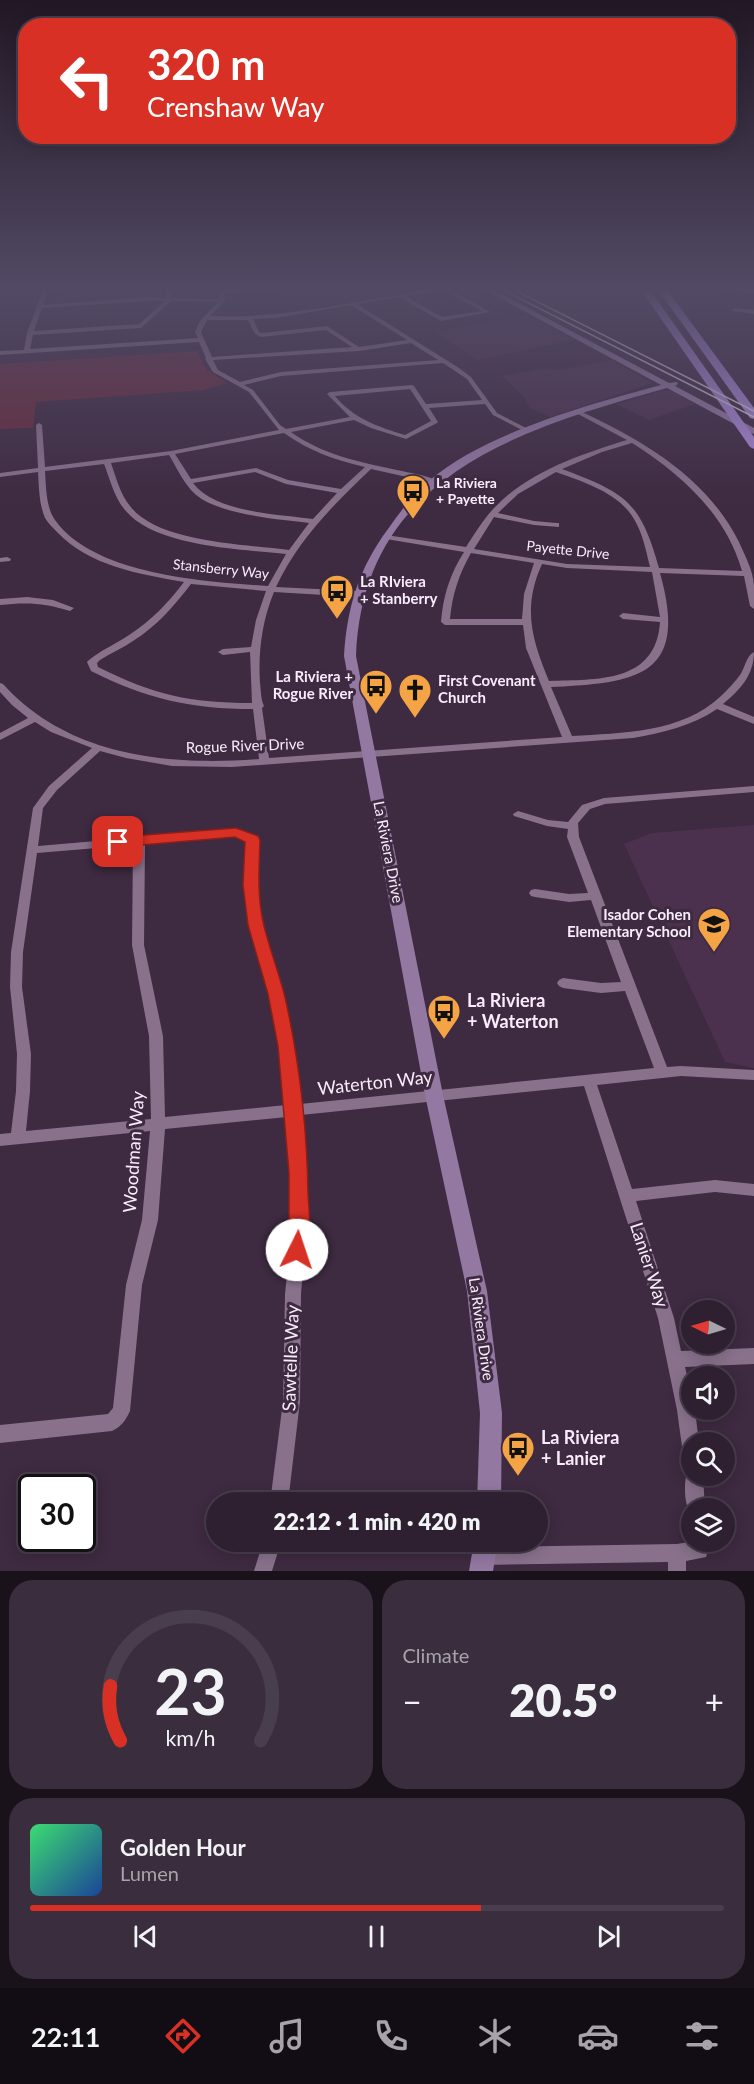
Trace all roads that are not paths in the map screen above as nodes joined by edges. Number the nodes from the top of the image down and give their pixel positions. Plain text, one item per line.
1 (209, 360) edge
2 (623, 360) edge
3 (694, 360) edge
4 (713, 360) edge
5 (445, 361) joint
6 (240, 384) junction
7 (670, 385) junction
8 (486, 402) junction
9 (425, 406) junction
10 (580, 413) junction
11 (754, 416) edge
12 (353, 418) junction
13 (754, 424) edge
14 (39, 425) dead end
15 (526, 430) junction
16 (754, 431) edge
17 (286, 432) junction
18 (634, 440) junction
19 (754, 446) edge
20 (171, 453) junction
21 (107, 462) junction
22 (369, 467) junction
23 (558, 470) junction
24 (43, 471) junction
25 (0, 475) edge
26 (190, 481) junction
27 (434, 481) junction
28 (341, 491) junction
29 (493, 514) junction
30 (312, 521) junction
31 (556, 525) dead end
32 (386, 537) junction
33 (469, 549) junction
34 (288, 552) junction
35 (539, 562) junction
36 (655, 571) junction
37 (747, 574) junction
38 (188, 582) junction
39 (272, 587) junction
40 (357, 594) junction
41 (0, 602) edge
42 (754, 606) edge
43 (70, 608) dead end
44 (623, 616) dead end
45 (665, 620) junction
46 (526, 622) junction
47 (255, 649) junction
48 (223, 652) dead end
49 (754, 655) edge
50 (546, 684) junction
51 (0, 686) edge
52 (717, 705) junction
53 (259, 706) junction
54 (34, 719) junction
55 (754, 721) edge
56 (0, 737) edge
57 (568, 739) junction
58 (98, 748) junction
59 (369, 754) junction
60 (264, 762) junction
61 (754, 789) edge
62 (518, 813) dead end
63 (572, 826) junction
64 (139, 840) junction
65 (32, 850) junction
66 (535, 893) dead end
67 (595, 896) junction
68 (563, 983) dead end
69 (629, 986) junction
70 (662, 1072) junction
71 (754, 1075) edge
72 (589, 1080) junction
73 (434, 1095) junction
74 (292, 1110) junction
75 (158, 1124) junction
76 (18, 1138) junction
77 (0, 1140) edge
78 (754, 1190) edge
79 (627, 1196) junction
80 (754, 1356) edge
81 (676, 1359) junction
82 (688, 1432) edge
83 (0, 1434) edge
84 (281, 1492) edge
85 (489, 1492) edge
86 (269, 1552) edge
87 (695, 1552) edge
88 (484, 1556) edge
89 (677, 1562) edge
90 (263, 1571) edge

1 - 6 street
2 - 7 street
3 - 19 highway
4 - 11 highway
5 - 6 street
5 - 8 street
6 - 17 street
7 - 10 street, La Riviera Drive
7 - 13 street
7 - 16 street
8 - 9 street
8 - 15 street
9 - 12 street
9 - 12 street
10 - 15 street, La Riviera Drive
10 - 18 street
12 - 17 street
14 - 24 street, Stansberry Way
15 - 27 street, La Riviera Drive
17 - 20 street
17 - 22 street
18 - 23 street
18 - 37 street
20 - 21 street
20 - 26 street
21 - 24 street
21 - 34 street
22 - 27 street
22 - 28 street
23 - 29 street
23 - 36 street
24 - 25 street
24 - 38 street, Stansberry Way
26 - 28 street
26 - 30 street
27 - 32 street, La Riviera Drive
28 - 30 street
29 - 31 street
29 - 33 street
30 - 34 street
32 - 33 street, Payette Drive
32 - 40 street, La Riviera Drive
33 - 35 street, Payette Drive
33 - 46 street
34 - 39 street
35 - 36 street, Payette Drive
35 - 46 street
36 - 37 street, Payette Drive
36 - 45 street
37 - 42 street
38 - 39 street, Stansberry Way
38 - 53 street
39 - 40 street, Stansberry Way
39 - 47 street
40 - 59 street, La Riviera Drive
41 - 43 street
44 - 45 street
45 - 50 street
46 - 50 street
47 - 48 street
47 - 53 street
49 - 52 street, Rogue River Drive
50 - 57 street
51 - 54 street, Rogue River Drive
52 - 55 street
52 - 57 street, Rogue River Drive
53 - 60 street
54 - 56 street
54 - 58 street, Rogue River Drive
57 - 59 street, Rogue River Drive
58 - 60 street, Rogue River Drive
58 - 65 street
59 - 60 street, Rogue River Drive
59 - 73 street, La Riviera Drive
61 - 63 street
62 - 63 street
63 - 67 street
64 - 65 street
64 - 74 street, Sawtelle Way
64 - 75 street, Woodman Way
65 - 76 street
66 - 67 street
67 - 69 street
68 - 69 street
69 - 70 street
70 - 71 street, Waterton Way
70 - 72 street, Waterton Way
72 - 73 street, Waterton Way
72 - 79 street, Lanier Way
73 - 74 street, Waterton Way
73 - 85 street, La Riviera Drive
74 - 75 street, Waterton Way
74 - 84 street, Sawtelle Way
75 - 76 street, Waterton Way
75 - 83 street, Woodman Way
76 - 77 street, Waterton Way
78 - 79 street
79 - 81 street, Lanier Way
80 - 81 street
81 - 82 street, Lanier Way
86 - 90 street
87 - 89 street
88 - 89 street

